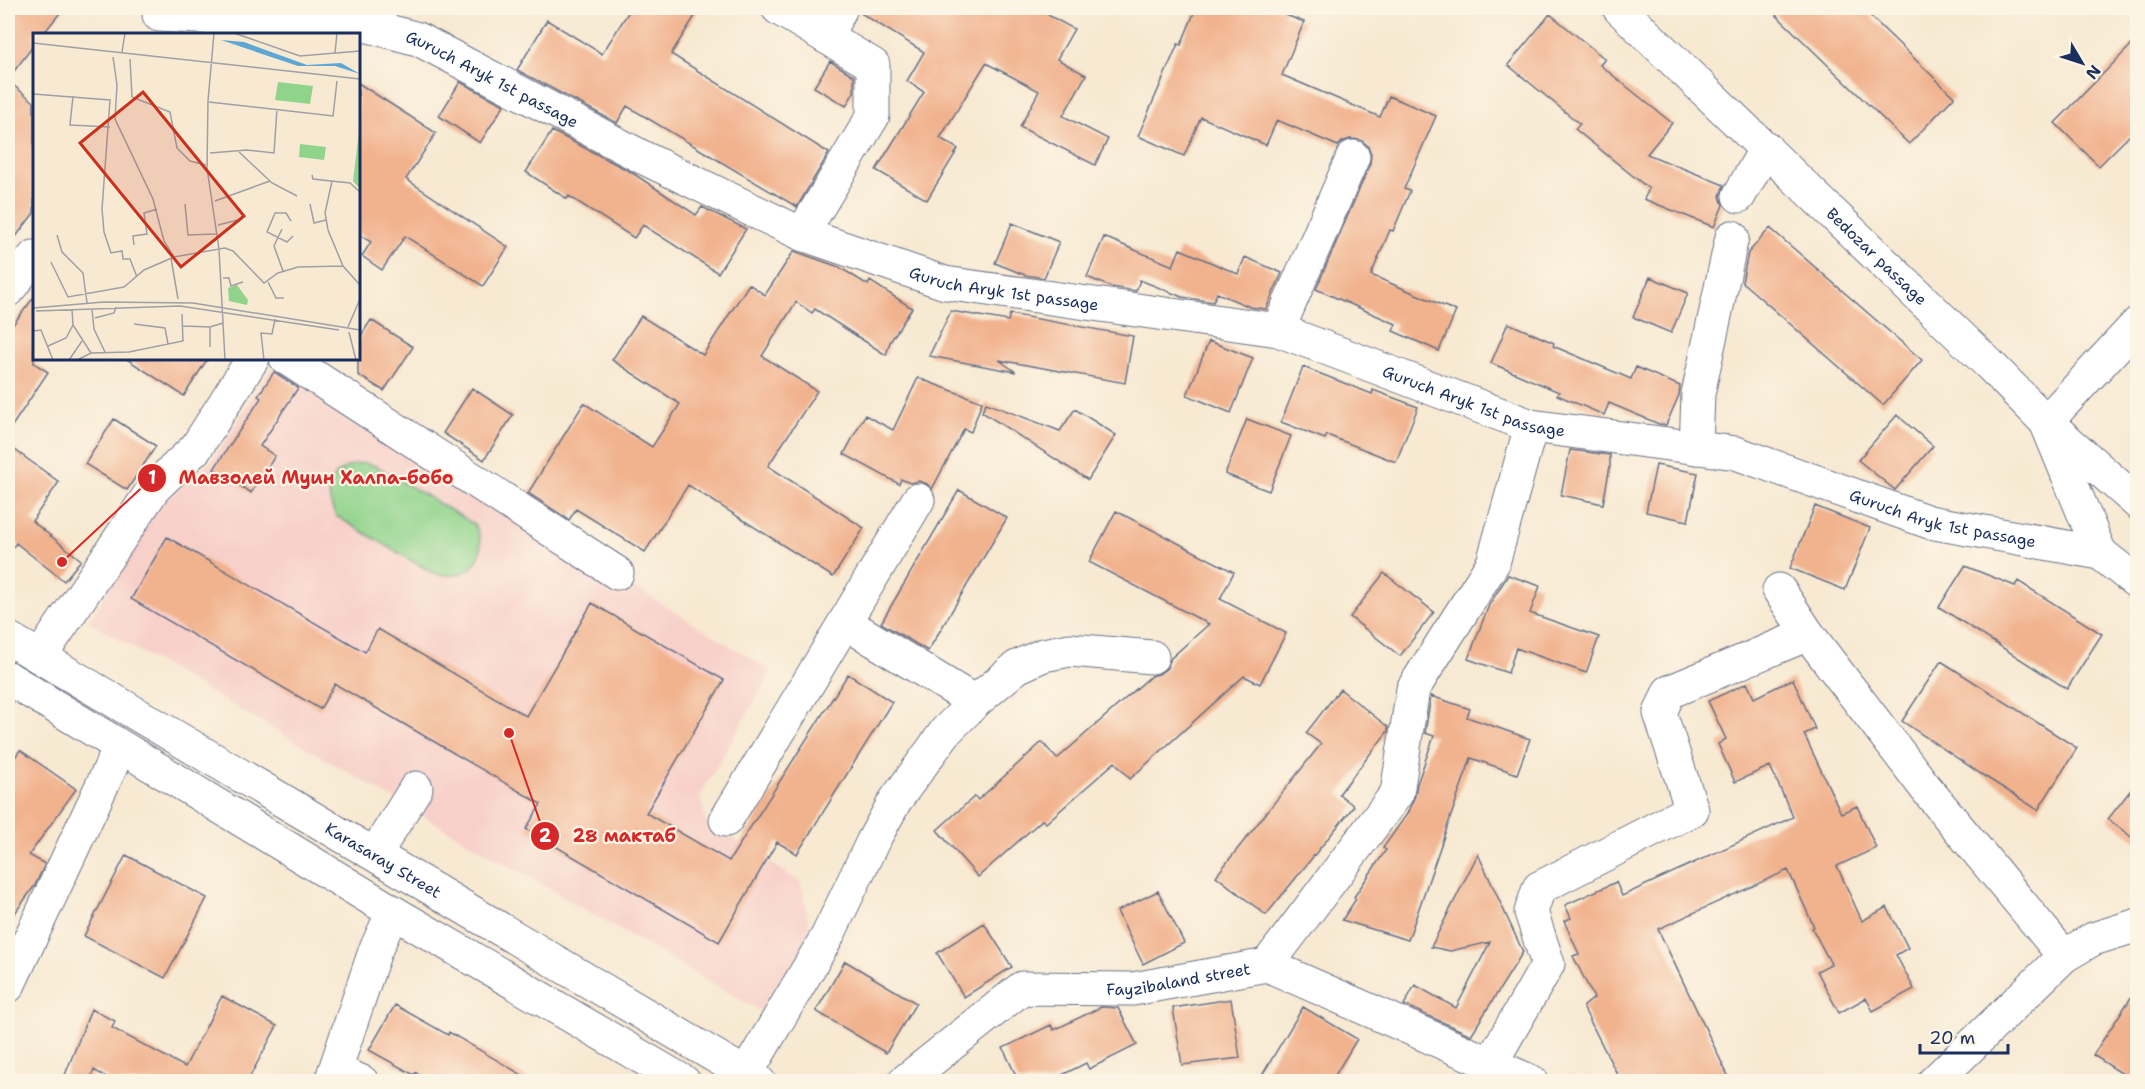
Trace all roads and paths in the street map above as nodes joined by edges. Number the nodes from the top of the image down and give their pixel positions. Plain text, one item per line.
1 (778, 8) edge
2 (841, 8) edge
3 (1619, 8) edge
4 (156, 19) edge
5 (826, 37) junction
6 (1766, 148) junction
7 (1353, 156) dead end
8 (1739, 196) dead end
9 (802, 234) junction
10 (1732, 237) dead end
11 (33, 258) edge
12 (8, 291) edge
13 (2138, 323) edge
14 (1278, 330) junction
15 (252, 360) edge
16 (289, 360) edge
17 (2046, 422) junction
18 (1532, 426) junction
19 (1696, 448) junction
20 (918, 500) dead end
21 (2138, 504) edge
22 (2100, 553) junction
23 (617, 573) dead end
24 (2138, 584) edge
25 (1779, 590) dead end
26 (846, 623) junction
27 (1808, 634) junction
28 (8, 638) edge
29 (40, 657) junction
30 (1152, 657) dead end
31 (8, 678) edge
32 (975, 702) junction
33 (120, 747) junction
34 (416, 788) dead end
35 (726, 820) dead end
36 (375, 854) junction
37 (393, 912) junction
38 (2138, 925) edge
39 (2064, 956) junction
40 (1267, 965) junction
41 (8, 986) edge
42 (1491, 1063) junction
43 (343, 1078) edge
44 (752, 1078) edge
45 (684, 1082) edge
46 (904, 1082) edge
47 (1532, 1082) edge
48 (1934, 1082) edge

1 - 5 street
2 - 5 street
3 - 6 street, Bedozar passage
4 - 9 street, Guruch Aryk 1st passage
5 - 9 street
6 - 8 street
6 - 17 street, Bedozar passage
7 - 14 street
9 - 14 street, Guruch Aryk 1st passage
10 - 19 street
11 - 12 street
13 - 17 street
14 - 18 street, Guruch Aryk 1st passage
15 - 29 street
16 - 23 street
17 - 21 street, Bedozar passage
17 - 22 street
18 - 19 street, Guruch Aryk 1st passage
18 - 40 street
19 - 22 street, Guruch Aryk 1st passage
20 - 26 street
22 - 24 street, Guruch Aryk 1st passage
25 - 27 street
26 - 32 street
26 - 35 street
27 - 39 street
27 - 42 street
28 - 29 street, Karasaray Street
29 - 36 street, Karasaray Street
30 - 32 street
31 - 33 street
32 - 44 street
33 - 37 street
33 - 41 street
34 - 36 street
36 - 44 street, Karasaray Street
37 - 43 street
37 - 45 street
38 - 39 street
39 - 48 street
40 - 42 street, Fayzibaland street
40 - 46 street, Fayzibaland street
42 - 47 street, Fayzibaland street

